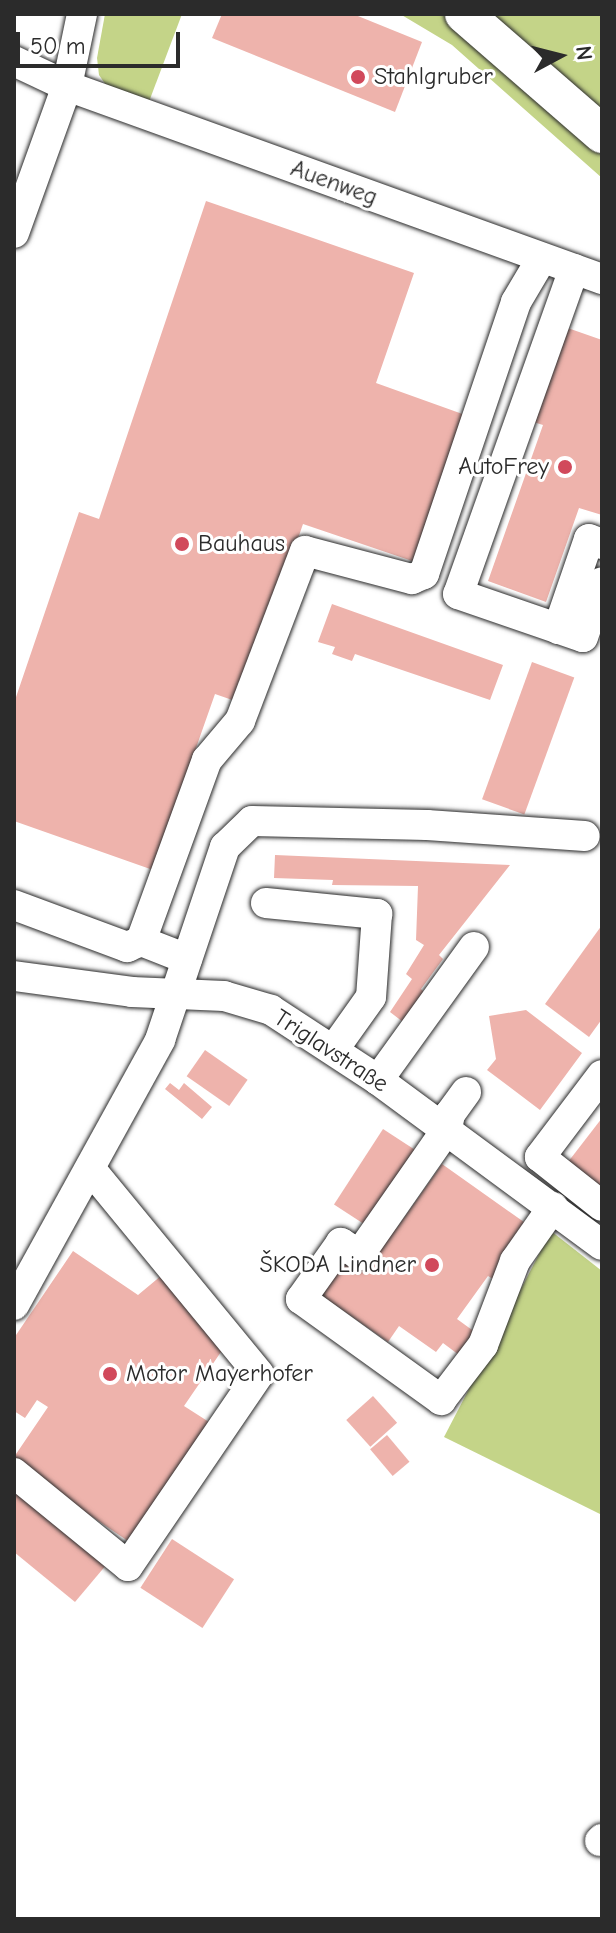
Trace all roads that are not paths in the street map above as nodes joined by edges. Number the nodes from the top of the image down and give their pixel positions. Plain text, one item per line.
1 (82, 14) edge
2 (464, 14) edge
3 (14, 61) edge
4 (67, 86) junction
5 (602, 134) edge
6 (14, 233) edge
7 (542, 258) junction
8 (588, 274) edge
9 (602, 544) edge
10 (602, 582) edge
11 (558, 629) junction
12 (585, 836) dead end
13 (266, 903) dead end
14 (14, 905) edge
15 (141, 941) junction
16 (474, 947) dead end
17 (187, 959) junction
18 (14, 976) edge
19 (176, 992) junction
20 (334, 1049) junction
21 (602, 1075) edge
22 (378, 1080) junction
23 (466, 1092) dead end
24 (447, 1129) junction
25 (90, 1168) junction
26 (602, 1206) edge
27 (553, 1207) junction
28 (602, 1245) edge
29 (14, 1305) edge
30 (14, 1473) edge

1 - 4 street
2 - 5 main road
3 - 4 street, Auenweg
4 - 6 street
4 - 7 street, Auenweg
7 - 8 street, Auenweg
7 - 15 street
8 - 11 street
9 - 11 street
10 - 11 street
12 - 17 street
13 - 20 street
14 - 15 street
15 - 17 street
16 - 22 street
17 - 19 street
18 - 19 street, Triglavstraße
19 - 20 street, Triglavstraße
19 - 25 street
20 - 22 street, Triglavstraße
21 - 26 street
22 - 24 street, Triglavstraße
23 - 24 street
24 - 27 street, Triglavstraße
24 - 27 street
25 - 29 street
25 - 30 street
27 - 28 street, Triglavstraße

